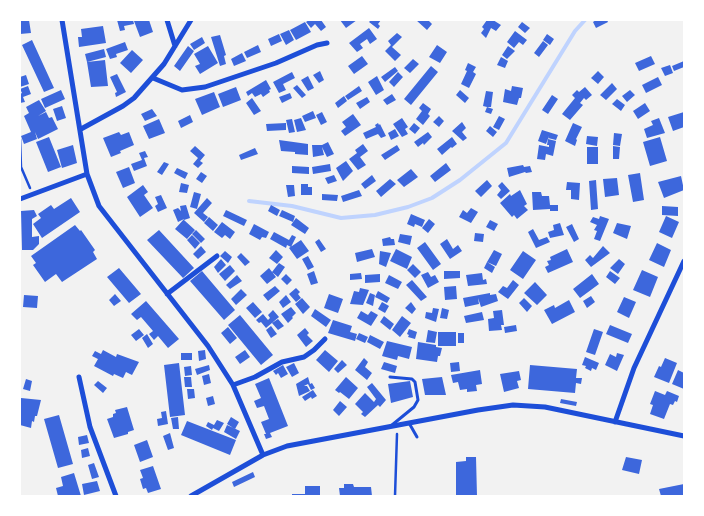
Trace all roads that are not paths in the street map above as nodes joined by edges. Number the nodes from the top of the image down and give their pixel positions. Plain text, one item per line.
1 (62, 20) edge
2 (168, 20) edge
3 (191, 20) edge
4 (327, 43) dead end
5 (175, 46) junction
6 (153, 78) junction
7 (81, 129) junction
8 (87, 174) junction
9 (20, 199) edge
10 (217, 256) dead end
11 (684, 261) edge
12 (167, 294) junction
13 (325, 339) dead end
14 (79, 377) dead end
15 (390, 377) dead end
16 (233, 385) junction
17 (615, 422) junction
18 (409, 423) junction
19 (391, 426) junction
20 (684, 436) edge
21 (417, 437) dead end
22 (264, 455) junction
23 (116, 496) edge
24 (191, 496) edge

1 - 7 street
2 - 5 street
3 - 5 street
4 - 6 street
5 - 6 street
6 - 7 street
7 - 8 street
8 - 9 street
8 - 12 street
10 - 12 street
11 - 17 street
12 - 16 street
13 - 16 street
14 - 23 street
15 - 19 lane
16 - 22 street
17 - 18 street
17 - 20 street
18 - 19 street
18 - 21 lane
19 - 22 street
22 - 24 street

